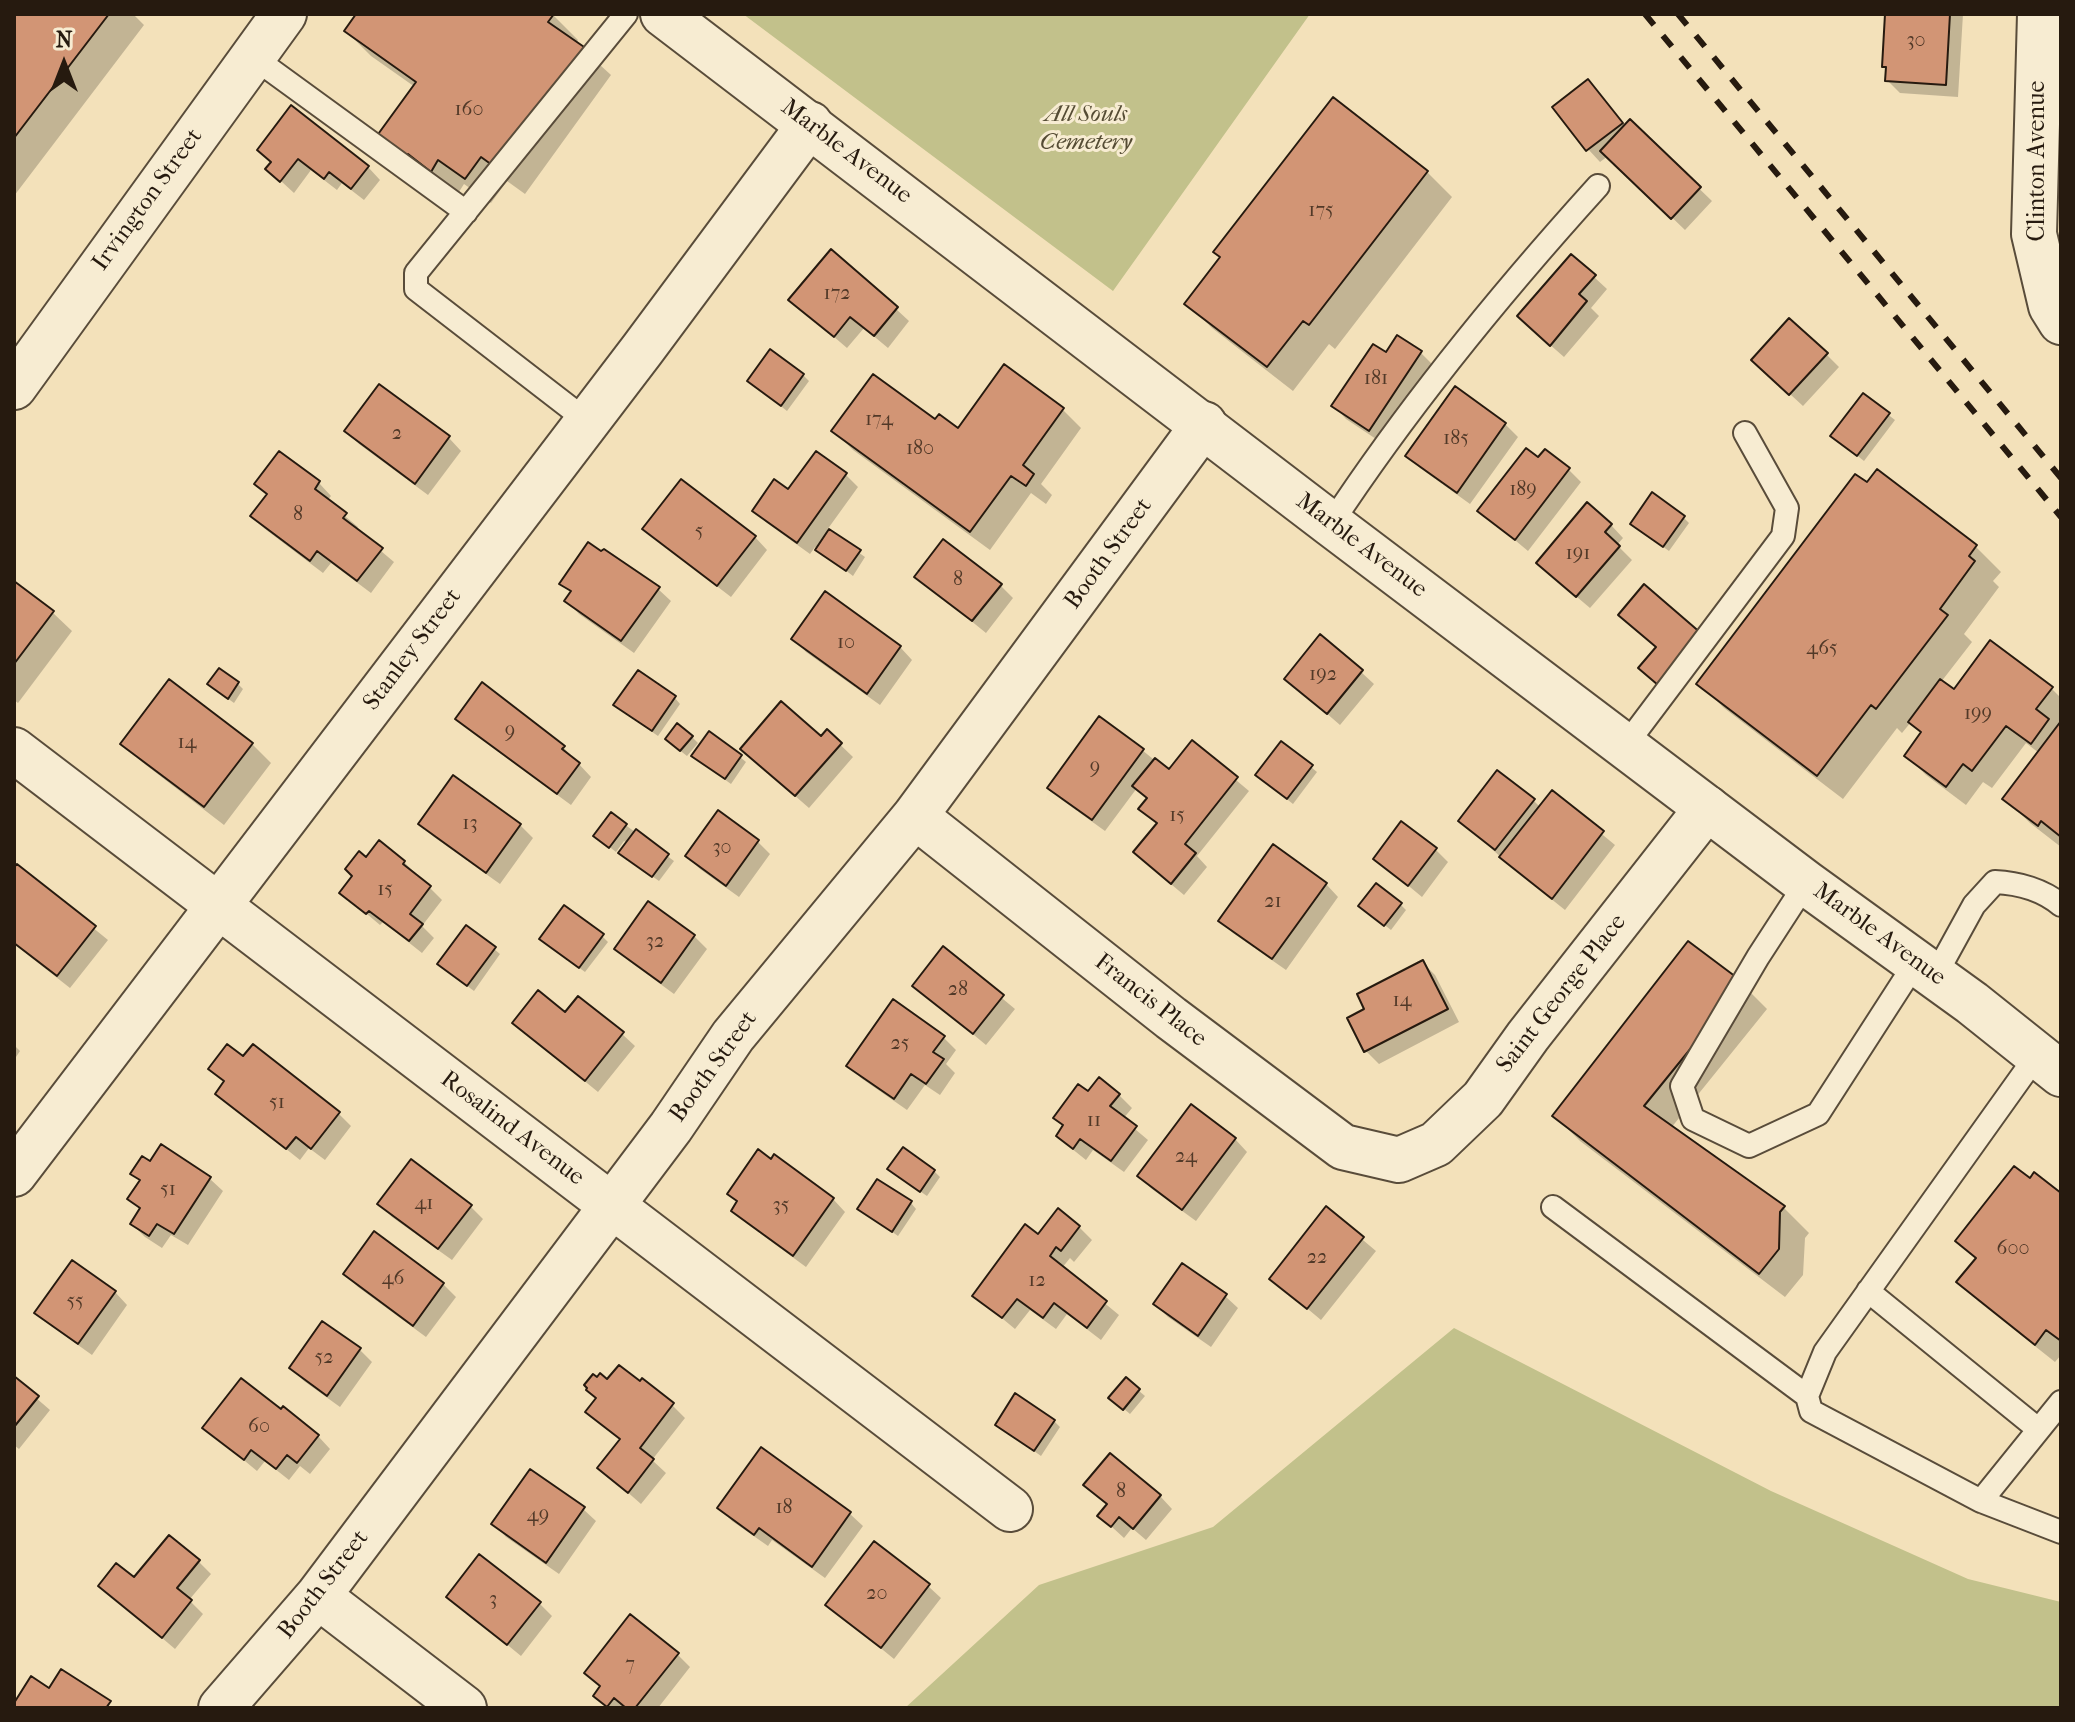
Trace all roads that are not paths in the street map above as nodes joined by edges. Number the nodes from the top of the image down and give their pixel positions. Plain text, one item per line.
1 (284, 14) edge
2 (626, 14) edge
3 (663, 14) edge
4 (2040, 14) edge
5 (253, 57) junction
6 (810, 124) junction
7 (1598, 186) dead end
8 (466, 212) junction
9 (2056, 314) edge
10 (14, 387) edge
11 (587, 421) junction
12 (1204, 424) junction
13 (1745, 433) dead end
14 (1331, 524) junction
15 (1625, 746) junction
16 (14, 750) edge
17 (1707, 808) junction
18 (915, 816) junction
19 (1806, 883) junction
20 (2061, 905) edge
21 (219, 906) junction
22 (1926, 969) junction
23 (2049, 1064) edge
24 (1399, 1160) joint
25 (14, 1174) edge
26 (611, 1205) junction
27 (1553, 1207) dead end
28 (1868, 1291) junction
29 (1807, 1396) junction
30 (2061, 1402) edge
31 (2038, 1429) junction
32 (1981, 1501) junction
33 (1010, 1509) dead end
34 (2061, 1532) edge
35 (318, 1596) junction
36 (221, 1708) edge
37 (464, 1708) edge

1 - 5 street, Irvington Street
2 - 8 lane
3 - 6 street, Marble Avenue
4 - 9 street, Clinton Avenue
5 - 8 lane
5 - 10 street, Irvington Street
6 - 11 street, Stanley Street
6 - 12 street, Marble Avenue
7 - 14 lane
8 - 11 lane
11 - 21 street, Stanley Street
12 - 14 street, Marble Avenue
12 - 18 street, Booth Street
13 - 15 lane
14 - 15 street, Marble Avenue
15 - 17 street, Marble Avenue
16 - 21 street, Rosalind Avenue
17 - 19 street, Marble Avenue
17 - 24 street, Saint George Place
18 - 24 street, Francis Place
18 - 26 street, Booth Street
19 - 22 street, Marble Avenue
19 - 22 lane
20 - 22 lane
21 - 25 street, Stanley Street
21 - 26 street, Rosalind Avenue
22 - 23 street, Marble Avenue
23 - 28 lane
26 - 33 street, Rosalind Avenue
26 - 35 street, Booth Street
27 - 29 lane
28 - 29 lane
28 - 31 lane
29 - 32 lane
30 - 31 lane
31 - 32 lane
32 - 34 lane
35 - 36 street, Booth Street
35 - 37 street

